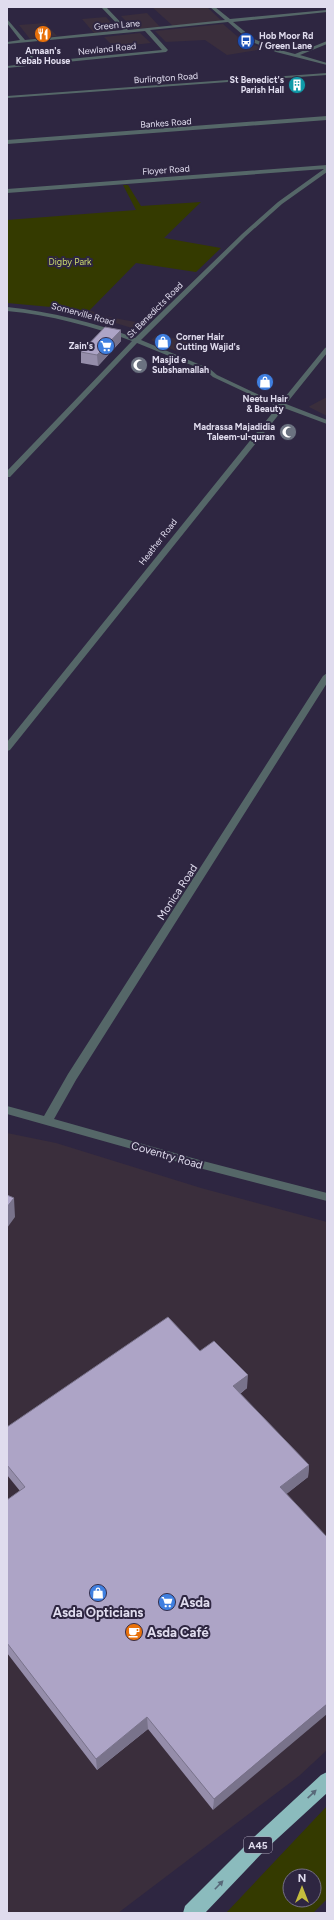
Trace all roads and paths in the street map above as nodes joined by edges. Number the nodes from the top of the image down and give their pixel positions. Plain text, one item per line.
1 (103, 7) edge
2 (212, 7) edge
3 (327, 11) edge
4 (7, 20) edge
5 (229, 21) junction
6 (147, 30) junction
7 (128, 32) junction
8 (24, 42) junction
9 (327, 42) edge
10 (7, 43) edge
11 (27, 52) dead end
12 (294, 56) junction
13 (37, 64) junction
14 (327, 64) edge
15 (7, 67) edge
16 (327, 74) edge
17 (7, 97) edge
18 (327, 118) edge
19 (7, 142) edge
20 (327, 168) edge
21 (7, 191) edge
22 (7, 309) edge
23 (138, 340) junction
24 (327, 349) edge
25 (283, 405) junction
26 (327, 422) edge
27 (7, 475) edge
28 (327, 676) edge
29 (7, 748) edge
30 (7, 1110) edge
31 (46, 1121) junction
32 (327, 1197) edge
33 (327, 1781) edge
34 (192, 1913) edge

1 - 7 street
2 - 5 street
3 - 5 street, Green Lane
4 - 8 street
5 - 6 street, Green Lane
5 - 12 street
6 - 7 street, Green Lane
6 - 13 street, Newland Road
7 - 8 street, Green Lane
8 - 10 street, Green Lane
9 - 12 street
11 - 13 street
12 - 14 street
13 - 15 street
16 - 17 street, Burlington Road
18 - 19 street, Bankes Road
20 - 21 street, Floyer Road
20 - 23 street, St Benedicts Road
22 - 23 street, Somerville Road
23 - 25 street, Somerville Road
23 - 27 street, St Benedicts Road
24 - 25 street, Heather Road
25 - 26 street, Somerville Road
25 - 29 street, Heather Road
28 - 31 street, Monica Road
30 - 31 street, Coventry Road
31 - 32 street, Coventry Road
34 -> 33 highway, A45

